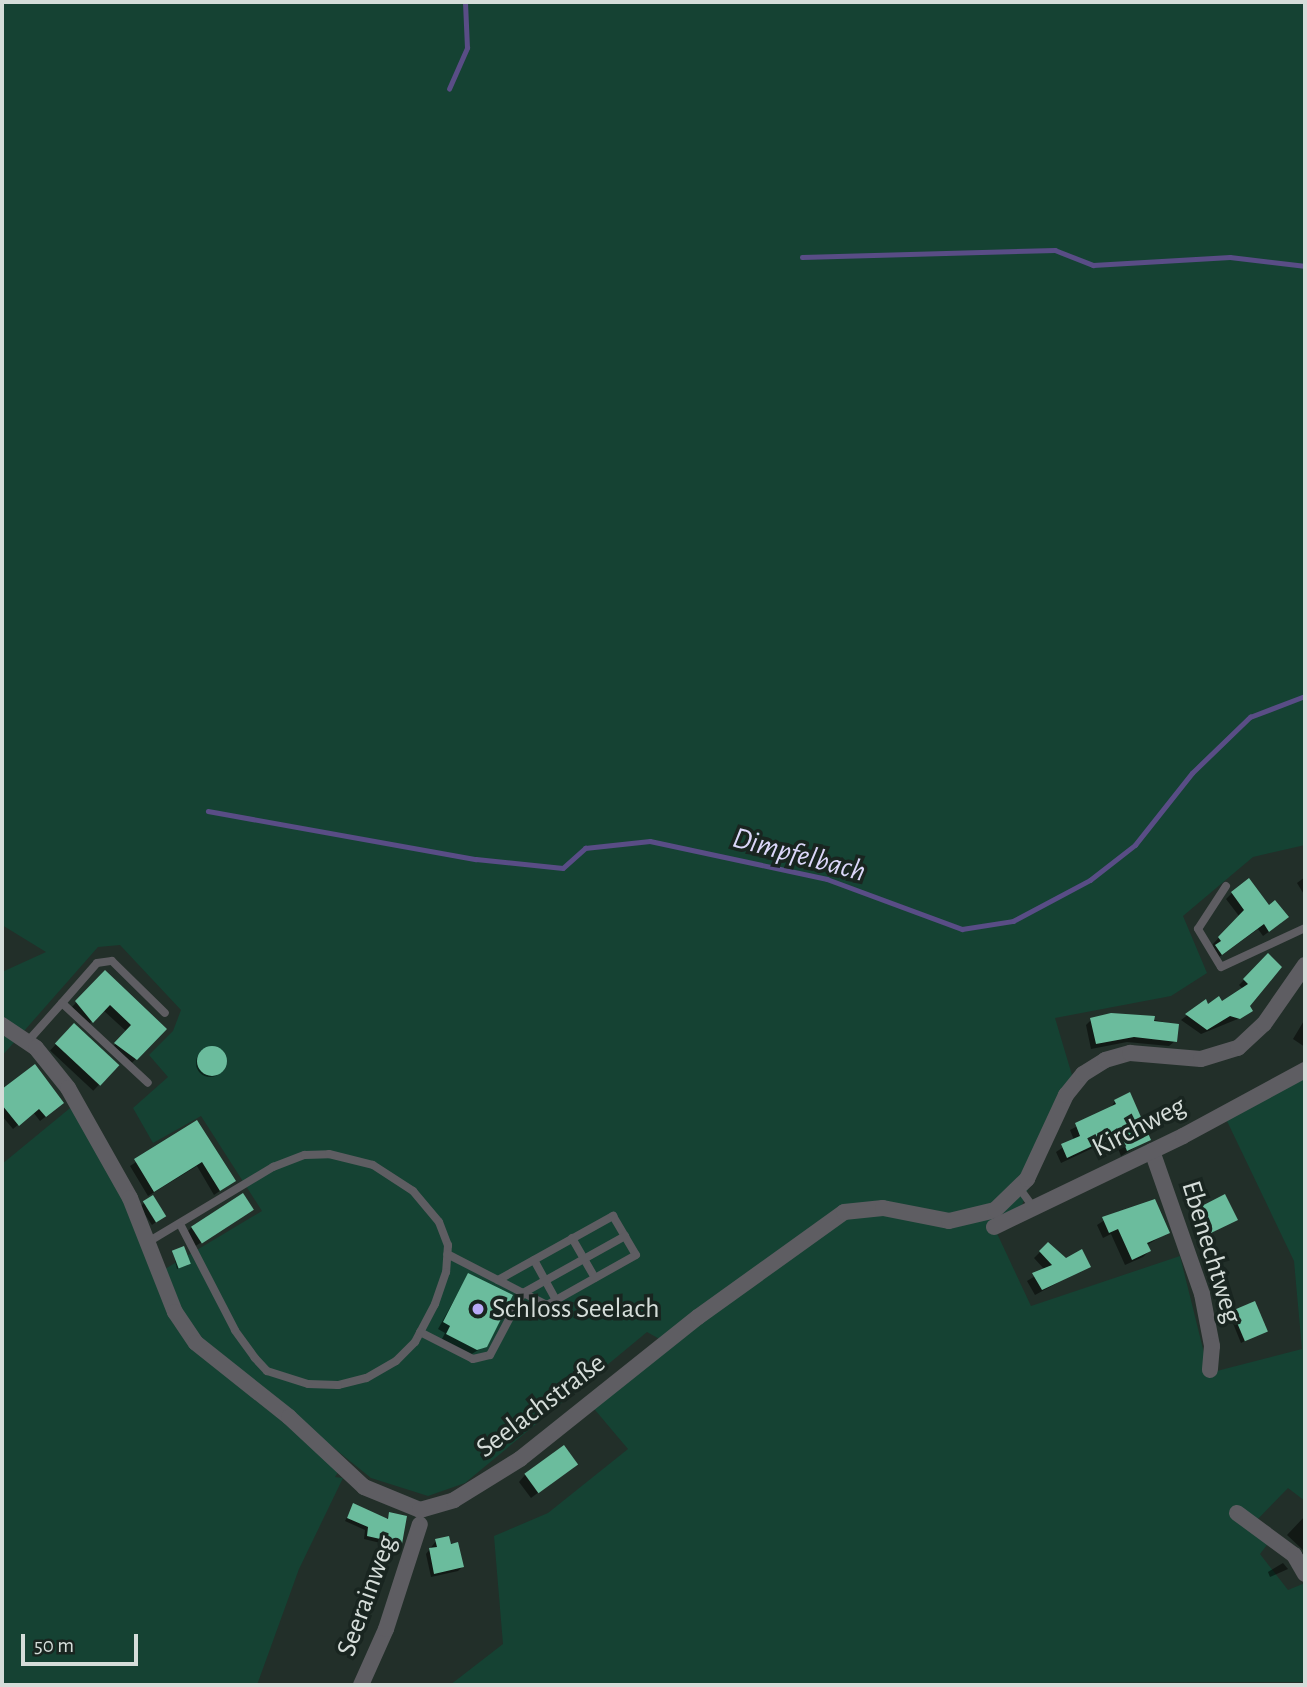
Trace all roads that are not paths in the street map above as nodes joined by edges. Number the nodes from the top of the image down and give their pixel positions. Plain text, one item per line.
1 (1226, 886) dead end
2 (1305, 928) edge
3 (1305, 965) edge
4 (62, 1003) junction
5 (165, 1013) dead end
6 (2, 1025) edge
7 (28, 1041) junction
8 (1305, 1070) edge
9 (148, 1083) dead end
10 (1152, 1151) junction
11 (1020, 1189) junction
12 (1033, 1207) junction
13 (181, 1226) junction
14 (994, 1227) dead end
15 (625, 1236) junction
16 (572, 1238) junction
17 (148, 1242) junction
18 (447, 1254) junction
19 (584, 1259) junction
20 (534, 1260) junction
21 (595, 1278) junction
22 (498, 1280) junction
23 (545, 1280) junction
24 (523, 1293) junction
25 (556, 1300) junction
26 (420, 1332) junction
27 (1210, 1370) dead end
28 (1237, 1513) dead end
29 (420, 1524) dead end
30 (1305, 1574) edge
31 (361, 1685) edge

1 - 2 lane
3 - 11 street, Seelachstraße
4 - 5 lane
4 - 7 lane
4 - 9 lane
6 - 7 street, Seelachstraße
7 - 17 street, Seelachstraße
8 - 10 street, Kirchweg
10 - 12 street, Kirchweg
10 - 27 street, Ebenechtweg
11 - 12 lane
11 - 17 street, Seelachstraße
12 - 14 street, Kirchweg
13 - 17 lane
13 - 18 lane
13 - 26 lane
15 - 16 lane
15 - 19 lane
15 - 21 lane
16 - 19 lane
16 - 20 lane
18 - 22 lane
18 - 26 lane
19 - 21 lane
19 - 23 lane
20 - 22 lane
20 - 23 lane
21 - 25 lane
22 - 24 lane
23 - 24 lane
23 - 25 lane
24 - 25 lane
24 - 26 lane
28 - 30 street
29 - 31 street, Seerainweg

